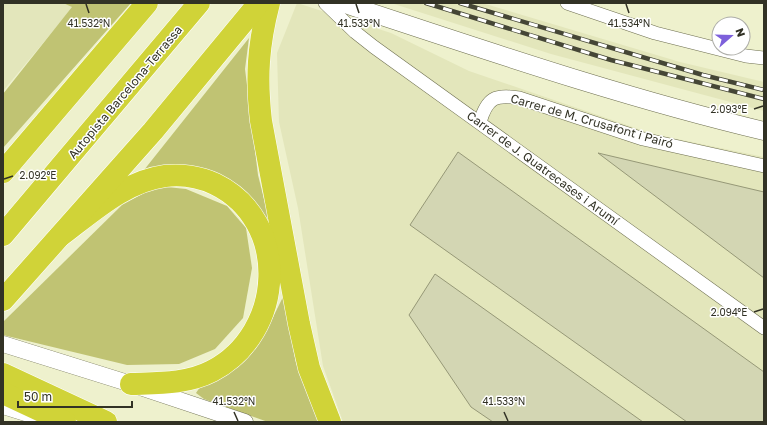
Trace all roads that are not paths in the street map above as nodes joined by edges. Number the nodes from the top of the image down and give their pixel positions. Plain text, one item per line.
1 (147, 3) edge
2 (199, 3) edge
3 (325, 3) edge
4 (342, 3) edge
5 (567, 3) edge
6 (262, 8) edge
7 (764, 58) edge
8 (480, 122) junction
9 (764, 131) edge
10 (764, 166) edge
11 (3, 172) edge
12 (3, 235) edge
13 (60, 236) junction
14 (3, 300) edge
15 (764, 328) edge
16 (3, 344) edge
17 (3, 374) edge
18 (131, 384) junction
19 (3, 393) edge
20 (3, 406) edge
21 (56, 422) edge
22 (65, 422) edge
23 (106, 422) edge
24 (244, 422) edge
25 (330, 422) edge

1 - 11 highway
2 - 12 highway, Autopista Barcelona-Terrassa
3 - 8 street, Carrer de J. Quatrecases i Arumí
4 - 9 main road
5 - 7 street
6 - 13 highway
6 - 25 highway
8 - 10 street, Carrer de M. Crusafont i Pairó
8 - 15 street, Carrer de J. Quatrecases i Arumí
13 - 14 highway
13 - 18 highway
16 - 18 street
17 - 23 highway
18 - 24 street
19 - 22 highway
20 - 21 street

